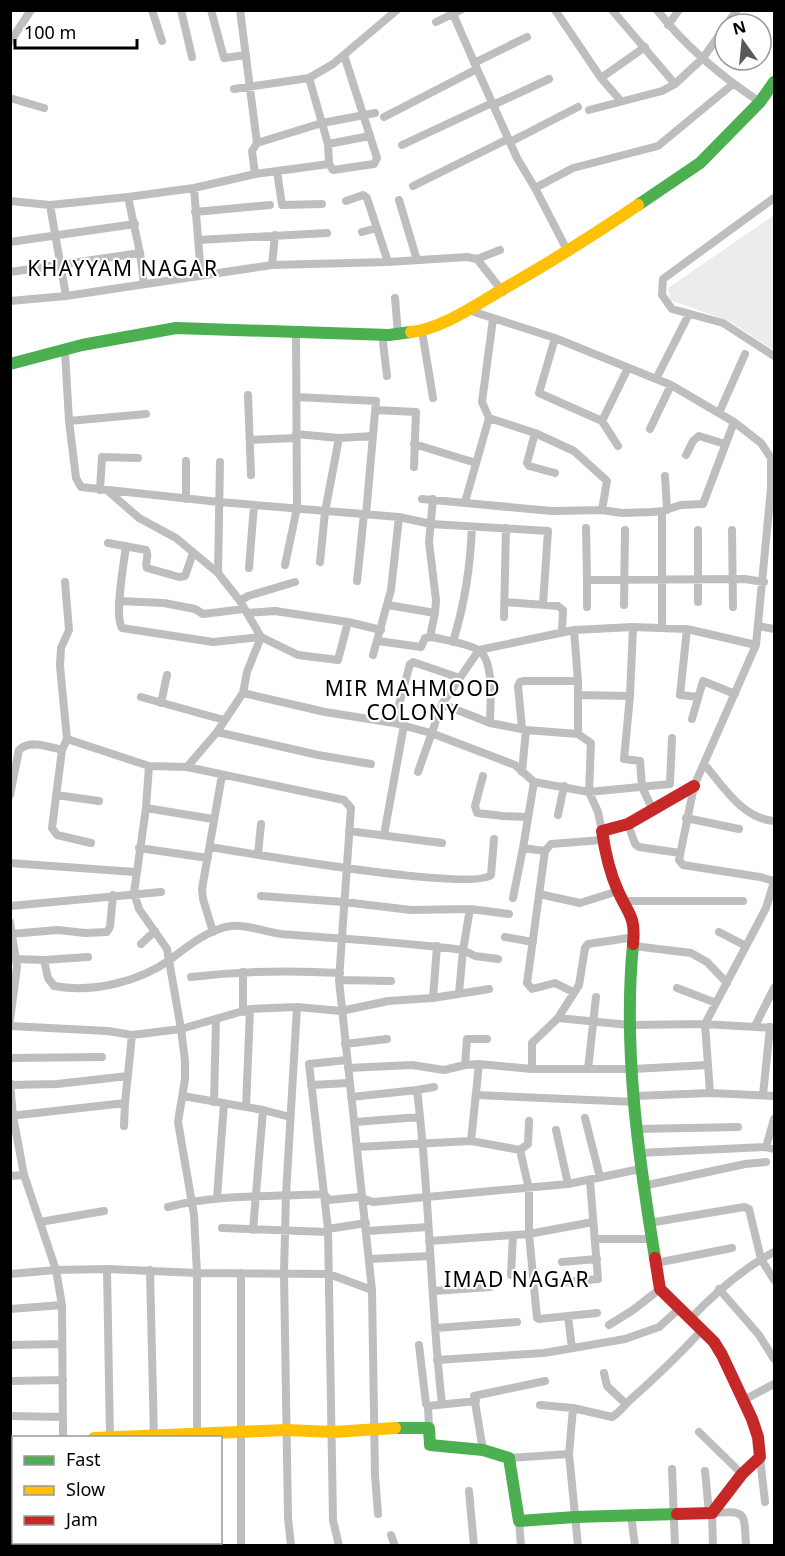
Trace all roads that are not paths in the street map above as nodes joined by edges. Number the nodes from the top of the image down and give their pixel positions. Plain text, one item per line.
1 (31, 10) edge
2 (152, 10) edge
3 (181, 10) edge
4 (211, 10) edge
5 (240, 10) edge
6 (555, 10) edge
7 (612, 10) edge
8 (657, 10) edge
9 (680, 10) edge
10 (396, 11) edge
11 (457, 12) edge
12 (436, 22) dead end
13 (668, 25) junction
14 (527, 37) dead end
15 (162, 41) dead end
16 (10, 42) edge
17 (713, 44) edge
18 (645, 47) junction
19 (246, 55) junction
20 (344, 55) junction
21 (192, 57) dead end
22 (703, 58) junction
23 (476, 66) junction
24 (309, 78) junction
25 (601, 78) junction
26 (549, 79) dead end
27 (774, 82) edge
28 (675, 84) junction
29 (733, 84) junction
30 (250, 88) junction
31 (234, 89) dead end
32 (10, 98) edge
33 (620, 100) junction
34 (760, 102) junction
35 (493, 104) junction
36 (578, 107) dead end
37 (44, 108) dead end
38 (589, 110) dead end
39 (375, 113) dead end
40 (364, 115) junction
41 (384, 117) dead end
42 (322, 123) junction
43 (370, 135) junction
44 (509, 140) junction
45 (257, 143) junction
46 (328, 144) junction
47 (402, 145) dead end
48 (329, 164) junction
49 (277, 171) junction
50 (255, 174) junction
51 (413, 186) dead end
52 (194, 188) junction
53 (535, 188) junction
54 (128, 197) junction
55 (774, 198) edge
56 (399, 200) dead end
57 (10, 201) edge
58 (346, 201) dead end
59 (322, 204) dead end
60 (50, 205) junction
61 (270, 205) dead end
62 (195, 212) junction
63 (135, 224) junction
64 (377, 228) junction
65 (362, 232) dead end
66 (327, 233) dead end
67 (55, 234) junction
68 (275, 235) junction
69 (198, 240) junction
70 (10, 242) edge
71 (500, 250) dead end
72 (568, 252) junction
73 (140, 253) junction
74 (477, 259) junction
75 (417, 260) junction
76 (388, 262) junction
77 (272, 265) junction
78 (62, 266) junction
79 (10, 272) edge
80 (201, 276) junction
81 (144, 284) junction
82 (502, 292) junction
83 (66, 296) junction
84 (395, 298) dead end
85 (10, 301) edge
86 (468, 310) junction
87 (689, 314) junction
88 (493, 319) junction
89 (422, 331) junction
90 (296, 333) junction
91 (381, 334) junction
92 (398, 334) junction
93 (555, 338) junction
94 (64, 351) junction
95 (745, 354) dead end
96 (774, 356) edge
97 (10, 364) edge
98 (628, 368) junction
99 (387, 376) dead end
100 (656, 380) junction
101 (671, 385) junction
102 (248, 395) dead end
103 (296, 397) junction
104 (433, 398) dead end
105 (376, 410) junction
106 (719, 413) junction
107 (146, 414) dead end
108 (489, 418) junction
109 (69, 421) junction
110 (602, 421) junction
111 (734, 422) junction
112 (650, 429) dead end
113 (535, 433) junction
114 (296, 436) junction
115 (373, 436) junction
116 (339, 438) junction
117 (250, 440) junction
118 (414, 444) junction
119 (725, 444) junction
120 (618, 446) dead end
121 (686, 455) dead end
122 (138, 458) dead end
123 (186, 461) dead end
124 (220, 462) dead end
125 (476, 463) junction
126 (414, 467) dead end
127 (555, 473) dead end
128 (251, 475) dead end
129 (665, 476) dead end
130 (773, 488) edge
131 (104, 490) junction
132 (186, 499) junction
133 (422, 499) dead end
134 (433, 499) junction
135 (219, 502) junction
136 (465, 502) junction
137 (254, 505) junction
138 (297, 508) junction
139 (602, 510) junction
140 (664, 511) junction
141 (325, 512) junction
142 (365, 515) junction
143 (399, 517) junction
144 (431, 524) junction
145 (472, 527) junction
146 (506, 528) junction
147 (586, 528) dead end
148 (625, 530) dead end
149 (698, 530) dead end
150 (732, 530) dead end
151 (108, 543) dead end
152 (126, 546) junction
153 (193, 553) junction
154 (320, 562) dead end
155 (285, 565) dead end
156 (249, 568) dead end
157 (218, 573) junction
158 (587, 579) junction
159 (625, 579) junction
160 (662, 579) junction
161 (732, 579) junction
162 (698, 580) junction
163 (357, 581) dead end
164 (65, 582) dead end
165 (295, 582) dead end
166 (764, 582) junction
167 (119, 601) junction
168 (505, 602) junction
169 (698, 602) dead end
170 (543, 604) junction
171 (388, 605) junction
172 (624, 605) dead end
173 (587, 607) dead end
174 (733, 607) dead end
175 (244, 608) junction
176 (435, 613) junction
177 (504, 617) dead end
178 (348, 622) junction
179 (758, 626) junction
180 (633, 627) junction
181 (662, 628) junction
182 (687, 629) junction
183 (774, 629) edge
184 (381, 630) junction
185 (574, 630) junction
186 (561, 632) junction
187 (261, 637) junction
188 (432, 637) junction
189 (378, 641) junction
190 (453, 642) junction
191 (756, 645) junction
192 (479, 650) junction
193 (373, 655) dead end
194 (167, 675) dead end
195 (460, 678) junction
196 (578, 681) junction
197 (243, 693) junction
198 (735, 694) junction
199 (578, 695) junction
200 (630, 696) junction
201 (141, 697) dead end
202 (698, 697) junction
203 (161, 703) junction
204 (442, 704) junction
205 (692, 719) dead end
206 (224, 720) junction
207 (394, 723) junction
208 (490, 723) junction
209 (404, 725) junction
210 (524, 729) junction
211 (217, 732) junction
212 (431, 733) junction
213 (578, 734) junction
214 (672, 738) dead end
215 (67, 740) junction
216 (62, 750) junction
217 (371, 764) dead end
218 (704, 764) junction
219 (149, 766) junction
220 (187, 767) junction
221 (418, 772) dead end
222 (522, 772) junction
223 (222, 775) junction
224 (483, 776) dead end
225 (534, 782) junction
226 (564, 786) junction
227 (694, 786) junction
228 (642, 787) junction
229 (589, 792) junction
230 (10, 795) edge
231 (56, 795) junction
232 (99, 801) dead end
233 (146, 808) junction
234 (653, 810) junction
235 (558, 815) dead end
236 (527, 817) junction
237 (686, 818) junction
238 (213, 819) junction
239 (774, 821) edge
240 (261, 824) dead end
241 (628, 824) junction
242 (739, 829) dead end
243 (349, 831) junction
244 (384, 835) junction
245 (602, 835) junction
246 (494, 839) dead end
247 (91, 843) dead end
248 (442, 843) dead end
249 (210, 847) junction
250 (139, 848) junction
251 (523, 848) junction
252 (545, 851) junction
253 (680, 853) junction
254 (258, 854) junction
255 (208, 858) junction
256 (10, 863) edge
257 (345, 868) junction
258 (135, 872) junction
259 (774, 881) edge
260 (161, 892) dead end
261 (134, 893) junction
262 (539, 894) junction
263 (113, 895) junction
264 (261, 896) dead end
265 (621, 896) junction
266 (513, 898) dead end
267 (742, 901) dead end
268 (344, 902) junction
269 (10, 906) edge
270 (470, 909) junction
271 (509, 914) dead end
272 (10, 922) edge
273 (155, 931) junction
274 (213, 932) junction
275 (719, 932) dead end
276 (12, 933) edge
277 (342, 937) junction
278 (505, 937) dead end
279 (634, 941) junction
280 (533, 942) junction
281 (141, 944) dead end
282 (437, 946) junction
283 (746, 946) junction
284 (463, 950) junction
285 (88, 957) dead end
286 (170, 959) junction
287 (498, 959) dead end
288 (44, 960) junction
289 (14, 964) edge
290 (243, 972) junction
291 (191, 977) dead end
292 (339, 977) junction
293 (391, 981) dead end
294 (726, 983) junction
295 (13, 988) edge
296 (677, 988) dead end
297 (774, 988) edge
298 (489, 989) dead end
299 (573, 992) junction
300 (459, 993) junction
301 (596, 997) dead end
302 (433, 998) junction
303 (716, 1003) junction
304 (297, 1007) junction
305 (247, 1010) junction
306 (342, 1011) junction
307 (558, 1018) junction
308 (10, 1020) edge
309 (216, 1020) junction
310 (594, 1022) junction
311 (705, 1024) junction
312 (629, 1025) junction
313 (10, 1026) edge
314 (755, 1026) junction
315 (772, 1028) edge
316 (182, 1029) junction
317 (132, 1035) junction
318 (387, 1039) dead end
319 (487, 1039) dead end
320 (345, 1044) junction
321 (102, 1057) dead end
322 (10, 1058) edge
323 (347, 1064) junction
324 (479, 1064) junction
325 (465, 1065) junction
326 (708, 1065) junction
327 (532, 1069) junction
328 (588, 1069) junction
329 (633, 1069) junction
330 (128, 1076) junction
331 (350, 1083) junction
332 (11, 1085) edge
333 (311, 1085) junction
334 (434, 1087) dead end
335 (417, 1090) junction
336 (710, 1093) junction
337 (476, 1095) junction
338 (763, 1095) junction
339 (183, 1096) junction
340 (774, 1096) edge
341 (351, 1097) junction
342 (636, 1099) junction
343 (214, 1102) junction
344 (125, 1103) junction
345 (224, 1103) junction
346 (246, 1107) junction
347 (263, 1110) junction
348 (12, 1116) edge
349 (290, 1117) junction
350 (420, 1117) junction
351 (585, 1118) dead end
352 (774, 1119) edge
353 (529, 1121) dead end
354 (355, 1122) junction
355 (124, 1126) dead end
356 (738, 1127) dead end
357 (638, 1129) junction
358 (556, 1130) dead end
359 (471, 1141) junction
360 (424, 1143) junction
361 (357, 1147) junction
362 (770, 1148) edge
363 (520, 1150) junction
364 (639, 1153) junction
365 (766, 1162) dead end
366 (640, 1169) junction
367 (24, 1175) junction
368 (10, 1176) edge
369 (600, 1177) junction
370 (590, 1181) junction
371 (568, 1184) junction
372 (643, 1186) junction
373 (529, 1189) junction
374 (324, 1194) junction
375 (255, 1196) junction
376 (286, 1196) junction
377 (217, 1198) junction
378 (363, 1198) junction
379 (426, 1198) junction
380 (191, 1201) junction
381 (168, 1207) dead end
382 (104, 1211) dead end
383 (40, 1222) junction
384 (593, 1222) junction
385 (649, 1223) junction
386 (367, 1227) junction
387 (428, 1227) junction
388 (222, 1228) dead end
389 (253, 1230) junction
390 (285, 1231) junction
391 (328, 1231) junction
392 (529, 1234) junction
393 (513, 1235) junction
394 (595, 1239) junction
395 (652, 1239) junction
396 (429, 1241) junction
397 (732, 1248) dead end
398 (774, 1252) edge
399 (430, 1256) junction
400 (597, 1258) junction
401 (369, 1259) junction
402 (761, 1259) junction
403 (562, 1262) dead end
404 (656, 1263) junction
405 (107, 1269) junction
406 (56, 1270) junction
407 (150, 1270) junction
408 (197, 1273) junction
409 (241, 1273) junction
410 (284, 1273) junction
411 (10, 1274) edge
412 (329, 1274) junction
413 (511, 1275) dead end
414 (774, 1281) edge
415 (562, 1282) dead end
416 (490, 1287) dead end
417 (660, 1289) junction
418 (719, 1289) junction
419 (372, 1290) junction
420 (434, 1291) junction
421 (62, 1305) junction
422 (680, 1308) junction
423 (10, 1309) edge
424 (597, 1313) dead end
425 (568, 1316) junction
426 (691, 1318) junction
427 (517, 1322) dead end
428 (609, 1325) dead end
429 (436, 1328) junction
430 (702, 1330) junction
431 (62, 1344) junction
432 (10, 1345) edge
433 (419, 1345) dead end
434 (572, 1348) junction
435 (772, 1348) edge
436 (774, 1359) edge
437 (437, 1360) junction
438 (604, 1373) dead end
439 (63, 1380) junction
440 (10, 1381) edge
441 (545, 1381) dead end
442 (774, 1384) edge
443 (476, 1401) junction
444 (744, 1401) junction
445 (442, 1404) junction
446 (626, 1404) junction
447 (540, 1405) dead end
448 (428, 1406) junction
449 (573, 1408) junction
450 (10, 1416) edge
451 (63, 1416) junction
452 (374, 1428) junction
453 (429, 1428) junction
454 (287, 1430) junction
455 (241, 1432) junction
456 (333, 1432) junction
457 (699, 1432) dead end
458 (63, 1436) edge
459 (110, 1436) edge
460 (154, 1436) edge
461 (197, 1436) edge
462 (483, 1450) junction
463 (569, 1454) junction
464 (760, 1457) junction
465 (509, 1458) junction
466 (672, 1469) dead end
467 (705, 1471) dead end
468 (742, 1474) junction
469 (469, 1491) dead end
470 (765, 1502) dead end
471 (710, 1513) junction
472 (378, 1514) dead end
473 (674, 1514) junction
474 (631, 1515) junction
475 (575, 1516) junction
476 (519, 1521) junction
477 (391, 1536) dead end
478 (241, 1545) edge
479 (291, 1545) edge
480 (339, 1545) edge
481 (395, 1545) edge
482 (474, 1545) edge
483 (521, 1545) edge
484 (578, 1545) edge
485 (635, 1545) edge
486 (675, 1545) edge
487 (713, 1545) edge
488 (746, 1545) edge

1 - 16 street
2 - 15 street
3 - 21 street
4 - 19 street
5 - 19 street
6 - 25 street
7 - 18 street
8 - 13 street
9 - 13 street
10 - 20 street
11 - 12 street
11 - 23 street
13 - 22 street
14 - 23 street
17 - 22 street
18 - 25 street
18 - 28 street
19 - 30 street
20 - 24 street
20 - 40 street
22 - 28 street
22 - 29 street
23 - 35 street
23 - 41 street
24 - 30 street
24 - 42 street
25 - 33 street
26 - 35 street
27 - 34 street
28 - 33 street
29 - 34 street
29 - 53 street
30 - 31 street
30 - 45 street
32 - 37 street
33 - 38 street
34 - 72 street
35 - 44 street
35 - 47 street
36 - 44 street
39 - 40 street
40 - 42 street
40 - 43 street
42 - 45 street
42 - 46 street
43 - 46 street
43 - 48 street
44 - 51 street
44 - 53 street
45 - 50 street
46 - 48 street
48 - 49 street
49 - 50 street
49 - 59 street
50 - 52 street
52 - 54 street
52 - 62 street
53 - 72 street
54 - 60 street
54 - 63 street
55 - 87 street
56 - 75 street
57 - 60 street
58 - 64 street
60 - 67 street
61 - 62 street
62 - 69 street
63 - 67 street
63 - 73 street
64 - 65 street
64 - 76 street
66 - 68 street
67 - 70 street
67 - 78 street
68 - 69 street
68 - 77 street
69 - 80 street
71 - 74 street
72 - 82 street
73 - 78 street
73 - 81 street
74 - 75 street
74 - 82 street
75 - 76 street
76 - 77 street
77 - 80 street
78 - 79 street
78 - 83 street
80 - 81 street
81 - 83 street
82 - 86 street
83 - 85 street
84 - 92 street
86 - 88 street
86 - 89 street
87 - 96 street
87 - 100 street
88 - 93 street
88 - 108 street
89 - 92 street
89 - 104 street
90 - 91 street
90 - 94 street
90 - 103 street
91 - 92 street
91 - 99 street
93 - 98 street
93 - 110 street
94 - 97 street
94 - 109 street
95 - 106 street
98 - 100 street
98 - 110 street
100 - 101 street
101 - 106 street
101 - 112 street
102 - 117 street
103 - 105 street
103 - 114 street
105 - 115 street
105 - 118 street
106 - 111 street
107 - 109 street
108 - 113 street
108 - 125 street
109 - 131 street
110 - 120 street
111 - 119 street
111 - 130 street
113 - 127 street
113 - 139 street
114 - 116 street
114 - 117 street
114 - 138 street
115 - 116 street
115 - 142 street
116 - 141 street
117 - 128 street
118 - 125 street
118 - 126 street
119 - 121 street
119 - 140 street
122 - 131 street
123 - 132 street
124 - 135 street
125 - 136 street
129 - 140 street
130 - 166 street
131 - 132 street
131 - 153 street
132 - 135 street
133 - 134 street
134 - 136 street
134 - 144 street
135 - 137 street
135 - 157 street
136 - 139 street
137 - 138 street
137 - 156 street
138 - 141 street
138 - 155 street
139 - 140 street
140 - 160 street
141 - 142 street
141 - 154 street
142 - 143 street
142 - 163 street
143 - 144 street
143 - 171 street
144 - 145 street
144 - 176 street
145 - 146 street
145 - 190 street
146 - 168 street
146 - 170 street
147 - 158 street
148 - 159 street
149 - 162 street
150 - 161 street
151 - 152 street
152 - 153 street
152 - 167 street
153 - 157 street
157 - 175 street
158 - 159 street
158 - 173 street
159 - 160 street
159 - 172 street
160 - 162 street
160 - 181 street
161 - 162 street
161 - 166 street
161 - 174 street
162 - 169 street
164 - 215 street
165 - 175 street
166 - 179 street
167 - 175 street
167 - 187 street
168 - 170 street
168 - 177 street
170 - 186 street
171 - 176 street
171 - 184 street
175 - 178 street
175 - 187 street
176 - 188 street
178 - 184 street
178 - 187 street
179 - 183 street
179 - 191 street
180 - 181 street
180 - 185 street
180 - 200 street
181 - 182 street
182 - 191 street
182 - 202 street
184 - 189 street
185 - 186 street
185 - 196 street
186 - 192 street
187 - 197 street
188 - 189 street
188 - 190 street
189 - 193 street
190 - 192 street
191 - 198 street
192 - 195 street
192 - 208 street
194 - 203 street
195 - 204 street
195 - 207 street
196 - 199 street
196 - 210 street
197 - 206 street
197 - 207 street
198 - 202 street
198 - 218 street
199 - 200 street
199 - 213 street
200 - 228 street
201 - 203 street
202 - 205 street
203 - 206 street
204 - 208 street
204 - 212 street
206 - 211 street
207 - 209 street
208 - 210 street
209 - 212 street
209 - 244 street
210 - 213 street
210 - 222 street
211 - 217 street
211 - 220 street
212 - 221 street
212 - 222 street
213 - 229 street
214 - 228 street
215 - 216 street
215 - 219 street
216 - 230 street
216 - 231 street
218 - 227 street
218 - 239 street
219 - 220 street
219 - 233 street
220 - 223 street
222 - 225 street
223 - 238 street
223 - 243 street
224 - 236 street
225 - 226 street
225 - 236 street
226 - 229 street
226 - 235 street
227 - 234 street
227 - 237 street
228 - 229 street
228 - 234 street
229 - 245 street
231 - 232 street
231 - 247 street
233 - 238 street
233 - 250 street
234 - 241 street
236 - 251 street
237 - 242 street
237 - 253 street
238 - 249 street
240 - 254 street
241 - 245 street
241 - 253 street
243 - 244 street
243 - 257 street
244 - 248 street
245 - 252 street
245 - 265 street
246 - 257 street
249 - 254 street
249 - 255 street
250 - 255 street
250 - 258 street
251 - 252 street
251 - 266 street
252 - 262 street
253 - 259 street
254 - 257 street
255 - 274 street
256 - 258 street
257 - 268 street
258 - 261 street
259 - 283 street
260 - 261 street
261 - 263 street
261 - 273 street
262 - 265 street
262 - 280 street
263 - 269 street
263 - 276 street
264 - 268 street
265 - 267 street
265 - 279 street
268 - 270 street
268 - 277 street
270 - 271 street
270 - 284 street
272 - 276 street
273 - 281 street
273 - 286 street
274 - 277 street
274 - 286 street
275 - 283 street
276 - 289 street
277 - 282 street
277 - 292 street
278 - 280 street
279 - 294 street
279 - 299 street
279 - 312 street
280 - 299 street
282 - 284 street
282 - 302 street
283 - 294 street
284 - 287 street
284 - 300 street
285 - 288 street
286 - 288 street
286 - 316 street
288 - 289 street
289 - 295 street
290 - 291 street
290 - 292 street
290 - 305 street
292 - 293 street
292 - 306 street
294 - 303 street
295 - 308 street
296 - 303 street
297 - 314 street
298 - 300 street
299 - 307 street
300 - 302 street
301 - 310 street
302 - 306 street
303 - 311 street
304 - 305 street
304 - 306 street
304 - 349 street
305 - 309 street
305 - 346 street
306 - 320 street
307 - 310 street
307 - 327 street
309 - 316 street
309 - 343 street
310 - 312 street
310 - 328 street
311 - 312 street
311 - 314 street
311 - 326 street
312 - 329 street
313 - 317 street
314 - 315 street
315 - 338 street
316 - 317 street
316 - 339 street
317 - 330 street
318 - 320 street
319 - 325 street
320 - 323 street
321 - 322 street
323 - 325 street
323 - 331 street
323 - 333 street
324 - 325 street
324 - 327 street
324 - 337 street
326 - 329 street
326 - 336 street
327 - 328 street
328 - 329 street
329 - 342 street
330 - 332 street
330 - 344 street
331 - 333 street
331 - 341 street
332 - 348 street
333 - 374 street
334 - 335 street
335 - 341 street
335 - 350 street
336 - 338 street
336 - 342 street
337 - 342 street
337 - 359 street
338 - 340 street
339 - 343 street
339 - 380 street
341 - 354 street
342 - 357 street
343 - 345 street
344 - 348 street
344 - 355 street
345 - 346 street
345 - 377 street
346 - 347 street
347 - 349 street
347 - 375 street
348 - 367 street
349 - 376 street
350 - 354 street
350 - 360 street
351 - 369 street
352 - 362 street
353 - 363 street
354 - 361 street
356 - 357 street
357 - 364 street
358 - 371 street
359 - 360 street
359 - 363 street
360 - 361 street
360 - 379 street
361 - 378 street
362 - 364 street
363 - 373 street
364 - 366 street
365 - 372 street
366 - 369 street
366 - 372 street
367 - 368 street
367 - 383 street
369 - 370 street
370 - 371 street
370 - 384 street
371 - 373 street
372 - 385 street
373 - 379 street
373 - 392 street
374 - 376 street
374 - 378 street
374 - 391 street
375 - 376 street
375 - 377 street
375 - 389 street
376 - 390 street
377 - 380 street
378 - 379 street
378 - 386 street
379 - 387 street
380 - 381 street
380 - 408 street
382 - 383 street
383 - 406 street
384 - 392 street
384 - 394 street
385 - 395 street
385 - 402 street
386 - 387 street
386 - 391 street
386 - 401 street
387 - 396 street
388 - 389 street
389 - 390 street
390 - 391 street
390 - 410 street
391 - 412 street
392 - 393 street
392 - 425 street
393 - 396 street
393 - 413 street
394 - 395 street
394 - 400 street
395 - 404 street
396 - 399 street
397 - 404 street
398 - 402 street
399 - 401 street
399 - 420 street
400 - 403 street
400 - 415 street
401 - 419 street
402 - 414 street
402 - 418 street
404 - 417 street
405 - 406 street
405 - 407 street
405 - 459 street
406 - 411 street
406 - 421 street
407 - 408 street
407 - 460 street
408 - 409 street
408 - 461 street
409 - 410 street
409 - 455 street
410 - 412 street
410 - 454 street
412 - 419 street
412 - 456 street
416 - 420 street
417 - 422 street
417 - 428 street
418 - 426 street
418 - 435 street
419 - 452 street
420 - 429 street
421 - 423 street
421 - 431 street
422 - 426 street
422 - 434 street
424 - 425 street
425 - 434 street
426 - 430 street
427 - 429 street
429 - 437 street
430 - 444 street
430 - 446 street
431 - 432 street
431 - 439 street
433 - 448 street
434 - 437 street
435 - 436 street
437 - 445 street
438 - 446 street
439 - 440 street
439 - 451 street
441 - 443 street
442 - 444 street
443 - 445 street
443 - 462 street
444 - 464 street
445 - 448 street
446 - 449 street
447 - 449 street
448 - 453 street
449 - 463 street
450 - 451 street
451 - 458 street
452 - 453 street
452 - 456 street
452 - 472 street
453 - 462 street
454 - 455 street
454 - 456 street
454 - 479 street
455 - 461 street
455 - 478 street
456 - 480 street
457 - 468 street
460 - 461 street
462 - 465 street
463 - 465 street
463 - 475 street
464 - 468 street
464 - 470 street
465 - 476 street
466 - 473 street
467 - 471 street
468 - 471 street
469 - 482 street
471 - 473 street
471 - 487 street
471 - 488 street
473 - 474 street
473 - 486 street
474 - 475 street
474 - 485 street
475 - 476 street
475 - 484 street
476 - 483 street
477 - 481 street

